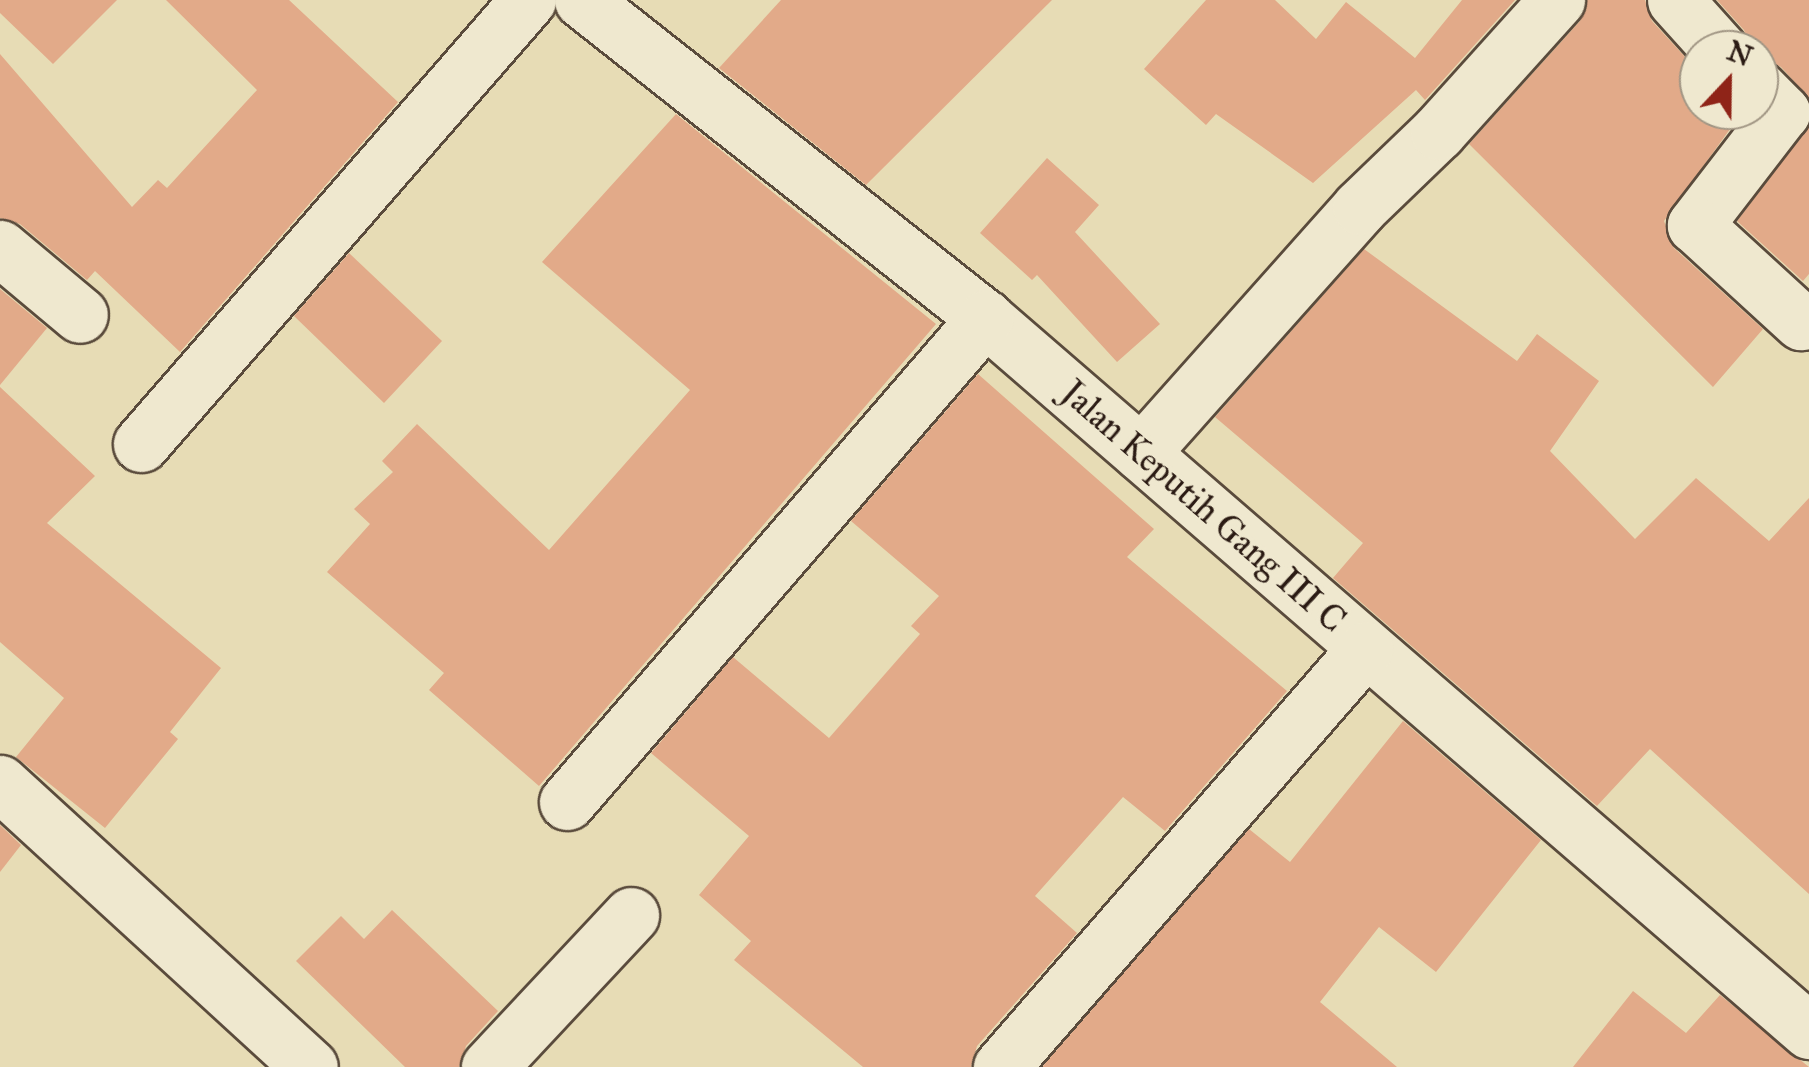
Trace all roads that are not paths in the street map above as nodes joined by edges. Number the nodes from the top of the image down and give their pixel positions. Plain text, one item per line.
1 (528, 0) edge
2 (582, 0) edge
3 (1557, 0) edge
4 (1674, 0) edge
5 (1702, 30) edge
6 (1768, 130) edge
7 (0, 248) edge
8 (80, 315) dead end
9 (985, 318) junction
10 (1806, 322) edge
11 (141, 444) dead end
12 (1141, 452) junction
13 (1365, 649) junction
14 (0, 783) edge
15 (567, 802) dead end
16 (632, 915) dead end
17 (1809, 1031) edge
18 (310, 1067) edge
19 (489, 1067) edge
20 (1000, 1067) edge

1 - 11 street
2 - 9 street, Jalan Keputih Gang III C
3 - 12 street
4 - 5 street
6 - 10 street
7 - 8 street
9 - 12 street, Jalan Keputih Gang III C
9 - 15 street
12 - 13 street, Jalan Keputih Gang III C
13 - 17 street, Jalan Keputih Gang III C
13 - 20 street
14 - 18 street
16 - 19 street

